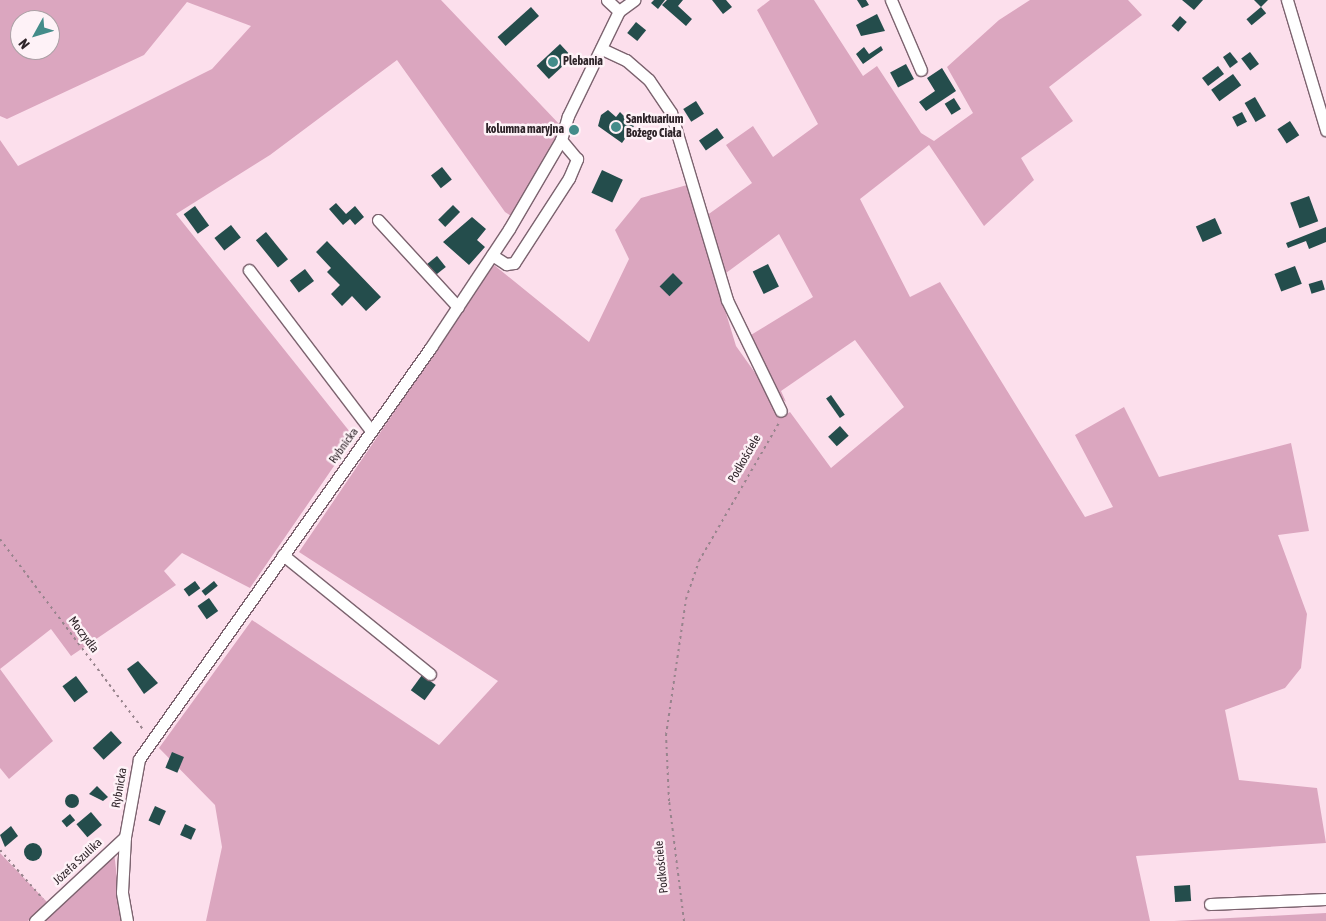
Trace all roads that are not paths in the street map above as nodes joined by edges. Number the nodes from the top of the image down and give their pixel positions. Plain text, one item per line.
1 (607, 0) edge
2 (634, 0) edge
3 (891, 0) edge
4 (1288, 0) edge
5 (619, 11) junction
6 (602, 49) junction
7 (921, 70) dead end
8 (1321, 94) edge
9 (1326, 130) edge
10 (561, 140) junction
11 (378, 220) dead end
12 (492, 255) junction
13 (249, 270) dead end
14 (458, 307) junction
15 (781, 411) road end
16 (371, 431) junction
17 (283, 554) junction
18 (430, 674) dead end
19 (125, 837) junction
20 (1326, 899) edge
21 (1210, 904) dead end
22 (34, 921) edge
23 (127, 921) edge

1 - 5 street
2 - 5 street, Rybnicka
3 - 7 street
4 - 8 street
5 - 6 street, Rybnicka
6 - 10 street, Rybnicka
6 - 15 street
8 - 9 street
10 - 12 street, Rybnicka
10 - 12 street
11 - 14 street
12 - 14 street, Rybnicka
13 - 16 street
14 - 16 street, Rybnicka
16 - 17 street, Rybnicka
17 - 18 street
17 - 19 street, Rybnicka
19 - 22 street, Józefa Szulika
19 - 23 street, Rybnicka
20 - 21 street

